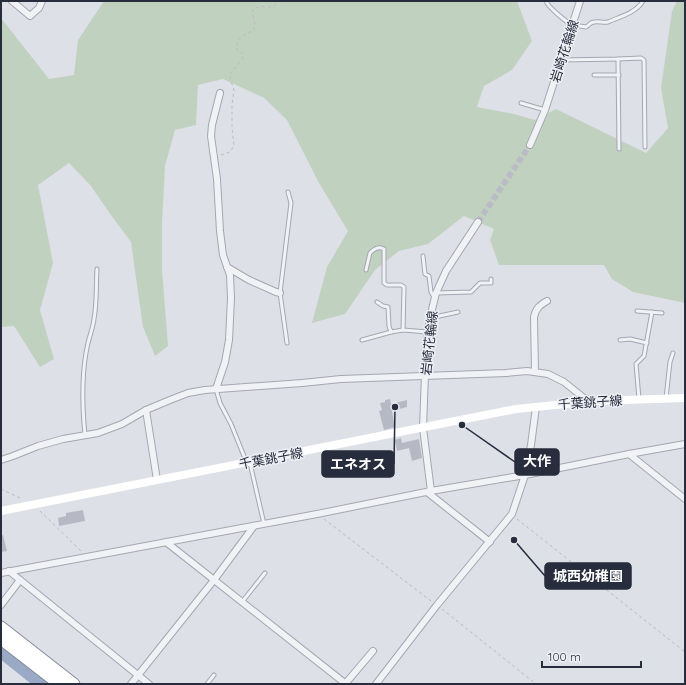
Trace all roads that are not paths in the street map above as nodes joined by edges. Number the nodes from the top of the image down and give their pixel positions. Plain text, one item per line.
1 (12, 1) edge
2 (42, 1) edge
3 (546, 1) edge
4 (580, 1) edge
5 (643, 1) edge
6 (572, 25) junction
7 (618, 59) junction
8 (561, 60) junction
9 (594, 75) dead end
10 (619, 75) junction
11 (220, 93) dead end
12 (521, 104) dead end
13 (545, 110) junction
14 (530, 145) tunnel mouth
15 (645, 147) dead end
16 (619, 149) dead end
17 (288, 192) dead end
18 (478, 222) tunnel mouth
19 (423, 256) dead end
20 (227, 267) junction
21 (97, 269) dead end
22 (366, 270) dead end
23 (491, 279) dead end
24 (280, 293) junction
25 (436, 296) junction
26 (547, 301) dead end
27 (377, 302) dead end
28 (638, 311) dead end
29 (458, 312) dead end
30 (652, 312) junction
31 (662, 313) dead end
32 (430, 318) junction
33 (403, 330) junction
34 (391, 332) junction
35 (428, 332) junction
36 (362, 340) dead end
37 (620, 340) dead end
38 (287, 343) dead end
39 (647, 343) junction
40 (673, 353) dead end
41 (535, 372) junction
42 (425, 376) junction
43 (216, 389) junction
44 (685, 398) edge
45 (639, 399) junction
46 (666, 399) junction
47 (592, 402) junction
48 (536, 406) junction
49 (146, 410) junction
50 (423, 428) junction
51 (86, 435) junction
52 (685, 444) edge
53 (629, 454) junction
54 (1, 460) edge
55 (248, 462) junction
56 (525, 475) junction
57 (157, 480) junction
58 (429, 492) junction
59 (685, 499) edge
60 (1, 511) edge
61 (264, 524) junction
62 (254, 526) junction
63 (166, 542) junction
64 (490, 542) junction
65 (9, 571) junction
66 (1, 573) edge
67 (265, 573) dead end
68 (20, 580) junction
69 (214, 580) junction
70 (242, 602) junction
71 (1, 605) edge
72 (1, 627) edge
73 (1, 639) edge
74 (372, 651) dead end
75 (214, 675) dead end
76 (138, 676) junction
77 (59, 684) edge
78 (74, 684) edge
79 (132, 684) edge
80 (148, 684) edge
81 (207, 684) edge
82 (345, 684) edge
83 (376, 684) edge

1 - 2 street
3 - 6 lane
4 - 6 street, 岩崎花輪線
5 - 6 lane
6 - 8 street, 岩崎花輪線
7 - 8 lane
7 - 10 lane
7 - 15 lane
8 - 13 street, 岩崎花輪線
9 - 10 lane
10 - 16 lane
11 - 20 street
12 - 13 lane
13 - 14 street, 岩崎花輪線
17 - 24 lane
18 - 25 street, 岩崎花輪線
19 - 25 lane
20 - 24 street
20 - 43 street
21 - 51 lane
22 - 33 lane
23 - 25 lane
24 - 38 lane
25 - 32 street, 岩崎花輪線
26 - 41 street
27 - 34 lane
28 - 30 lane
29 - 32 lane
30 - 31 lane
30 - 39 lane
32 - 35 street, 岩崎花輪線
33 - 34 lane
33 - 35 lane
34 - 36 lane
35 - 42 street, 岩崎花輪線
37 - 39 lane
39 - 45 lane
40 - 46 lane
41 - 42 street
41 - 47 street
42 - 43 street
42 - 50 street, 岩崎花輪線
43 - 49 street
43 - 55 lane
44 - 46 street, 千葉銚子線
45 - 46 street, 千葉銚子線
45 - 47 street, 千葉銚子線
47 - 48 street, 千葉銚子線
48 - 50 street, 千葉銚子線
48 - 56 street
49 - 51 street
49 - 57 street
50 - 55 street, 千葉銚子線
50 - 58 street, 岩崎花輪線
51 - 54 street
52 - 53 street
53 - 56 street
53 - 59 street
55 - 57 street, 千葉銚子線
55 - 61 lane
56 - 58 street
56 - 64 street
57 - 60 street, 千葉銚子線
58 - 61 street
58 - 64 street
61 - 62 street
62 - 63 street
62 - 69 street
63 - 65 street
63 - 69 street
64 - 83 street
65 - 66 street
65 - 68 street
67 - 70 lane
68 - 71 street
68 - 76 street
69 - 70 street
69 - 76 street
70 - 82 street
72 - 78 highway
73 - 77 highway
74 - 82 street
75 - 81 lane
76 - 79 street
76 - 80 street

